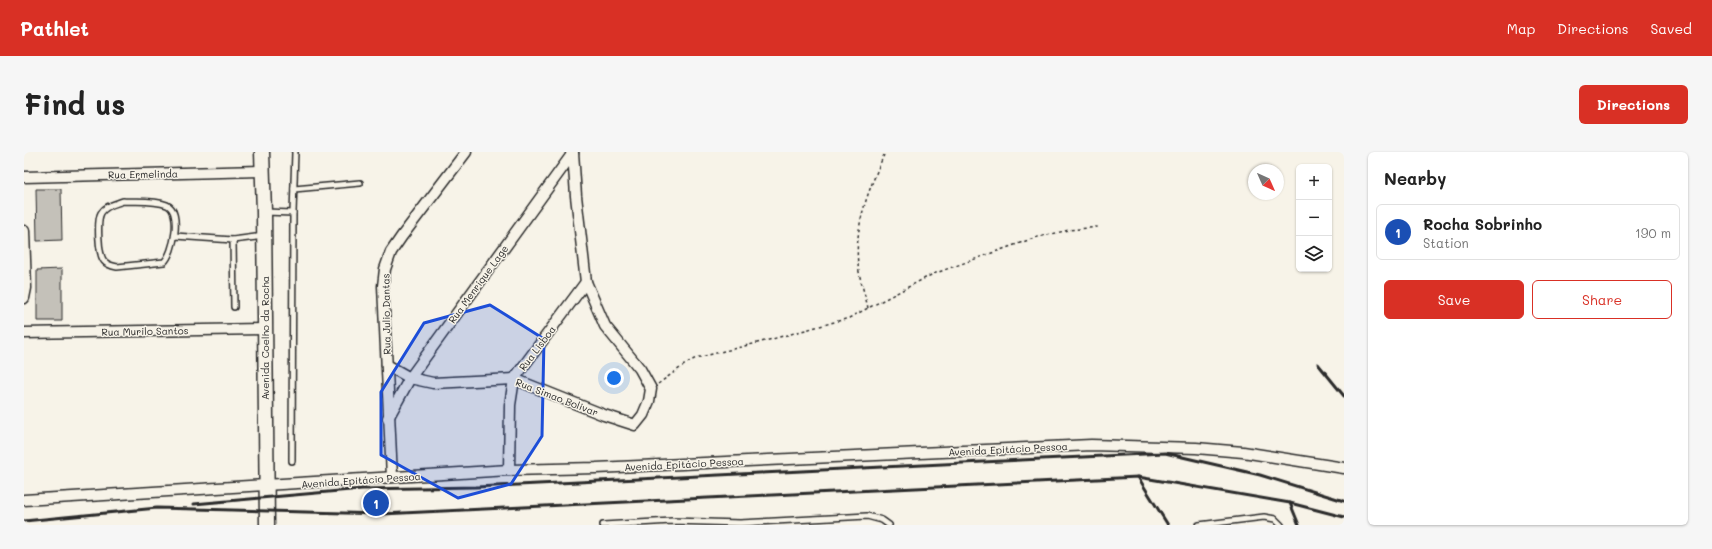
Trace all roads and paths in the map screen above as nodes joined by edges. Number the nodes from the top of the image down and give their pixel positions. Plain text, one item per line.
1 (262, 152) edge
2 (295, 152) edge
3 (466, 152) edge
4 (572, 152) edge
5 (884, 155) dead end
6 (262, 171) junction
7 (24, 177) edge
8 (360, 183) dead end
9 (294, 190) junction
10 (264, 212) junction
11 (293, 213) junction
12 (1098, 227) dead end
13 (24, 231) edge
14 (175, 236) junction
15 (264, 236) junction
16 (233, 240) junction
17 (586, 282) junction
18 (24, 298) edge
19 (234, 307) dead end
20 (868, 308) junction
21 (265, 329) junction
22 (24, 333) edge
23 (386, 364) junction
24 (410, 378) junction
25 (514, 379) junction
26 (650, 390) junction
27 (388, 418) junction
28 (292, 461) dead end
29 (1344, 468) edge
30 (509, 470) junction
31 (392, 477) junction
32 (266, 484) junction
33 (24, 500) edge
34 (267, 525) edge
35 (603, 525) edge
36 (616, 525) edge
37 (888, 525) edge
38 (1199, 525) edge
39 (1281, 525) edge

1 - 6 main road, Avenida Coelho da Rocha
2 - 9 lane
3 - 23 street, Rua Julio Dantas
4 - 17 street
4 - 24 street, Rua Menrique Lage
5 - 20 path
6 - 7 street, Rua Ermelinda
6 - 10 main road, Avenida Coelho da Rocha
8 - 9 lane
9 - 11 lane
10 - 11 lane
10 - 15 main road, Avenida Coelho da Rocha
11 - 28 lane
12 - 20 path
13 - 18 street
14 - 14 lane
14 - 16 lane
15 - 16 lane
15 - 21 main road, Avenida Coelho da Rocha
16 - 19 lane
17 - 25 street, Rua Lisboa
17 - 26 street
20 - 26 path
21 - 22 street, Rua Murilo Santos
21 - 32 main road, Avenida Coelho da Rocha
23 - 24 street, Rua Simao Bolivar
23 - 27 street, Rua Julio Dantas
24 - 25 street, Rua Simao Bolivar
24 - 27 street, Rua Menrique Lage
25 - 26 street, Rua Simao Bolivar
25 - 30 street, Rua Lisboa
27 - 31 street, Rua Julio Dantas
29 - 30 street, Avenida Epitácio Pessoa
30 - 31 street, Avenida Epitácio Pessoa
31 - 32 street, Avenida Epitácio Pessoa
32 - 33 street, Avenida Epitácio Pessoa
32 - 34 main road, Avenida Coelho da Rocha
35 - 36 lane
36 - 37 lane
38 - 39 lane

